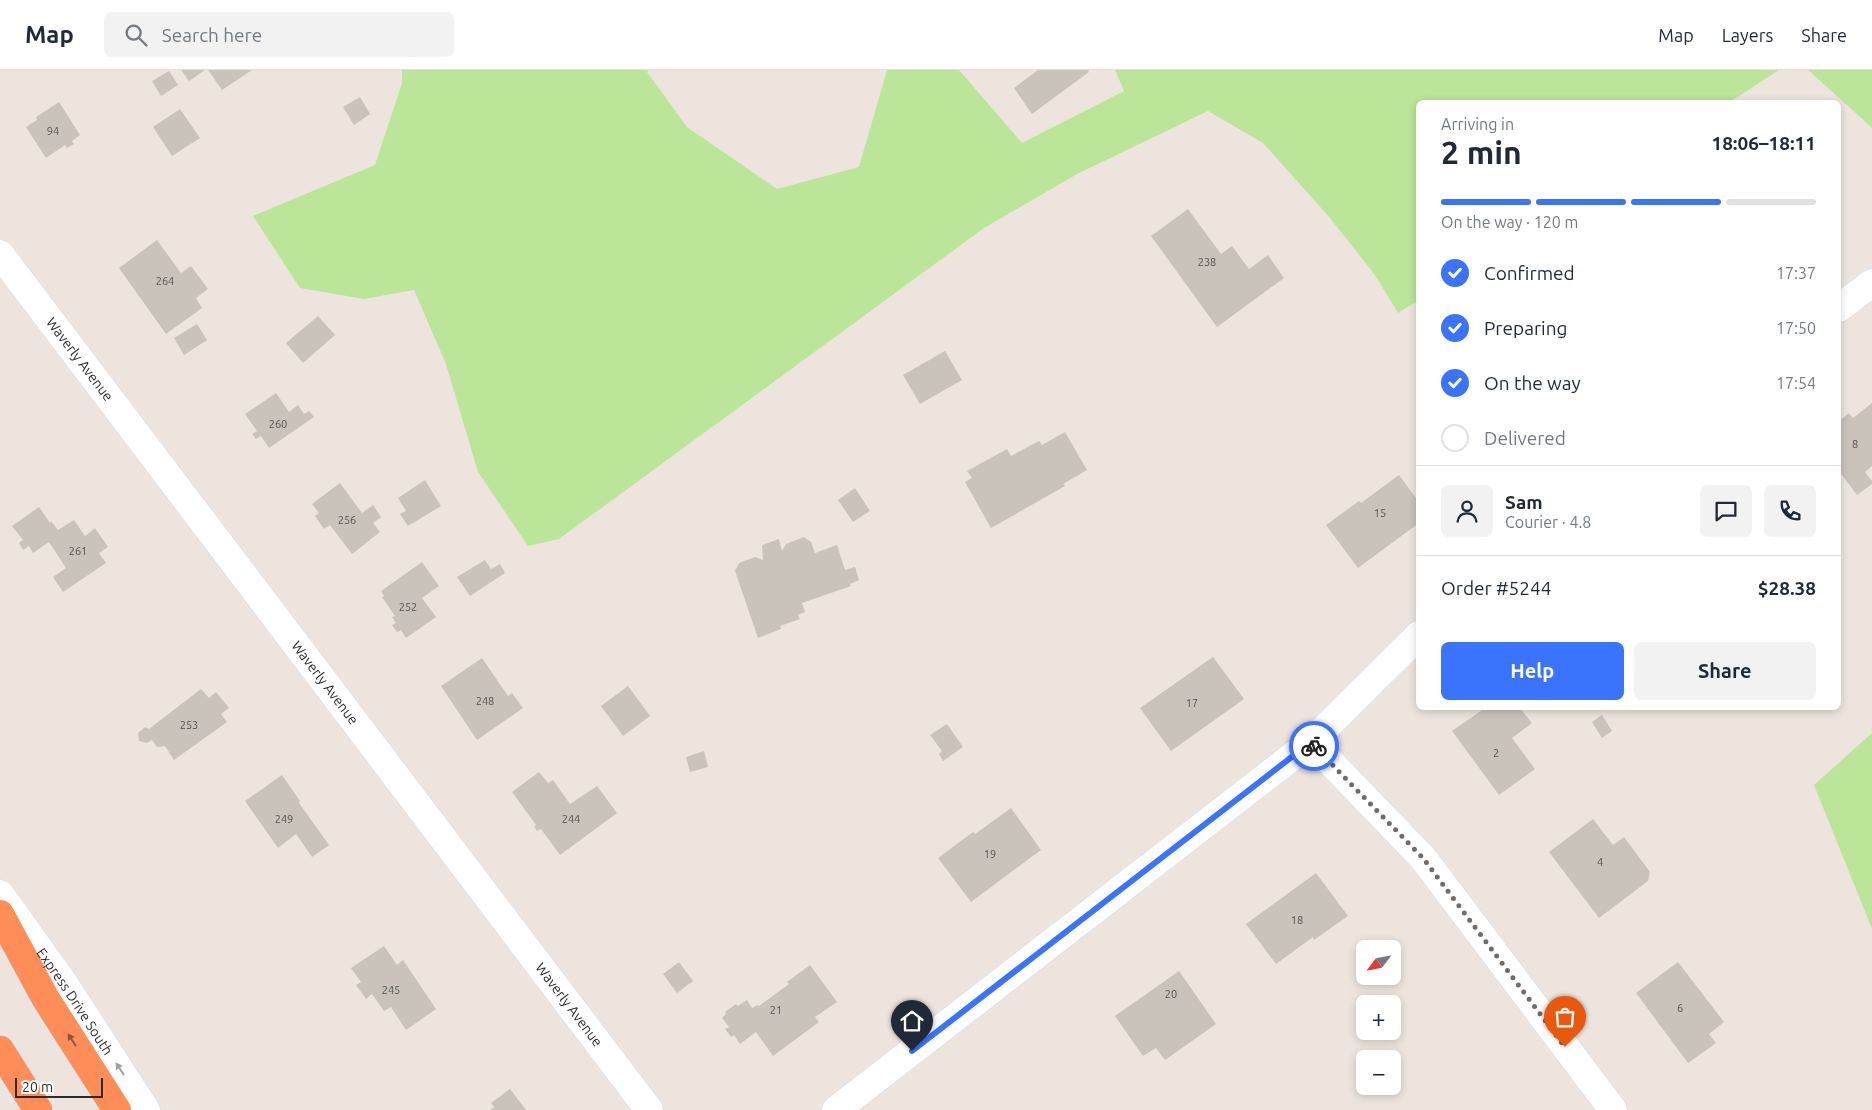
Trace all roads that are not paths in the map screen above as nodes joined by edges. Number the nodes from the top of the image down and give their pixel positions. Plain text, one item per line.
1 (0, 254) edge
2 (1872, 283) edge
3 (1841, 306) edge
4 (1416, 638) edge
5 (1311, 742) junction
6 (0, 894) edge
7 (0, 914) edge
8 (0, 1050) edge
9 (38, 1110) edge
10 (117, 1110) edge
11 (146, 1110) edge
12 (649, 1110) edge
13 (836, 1110) edge
14 (1613, 1110) edge

1 - 12 street, Waverly Avenue
2 - 3 street
4 - 5 street
5 - 13 street
5 - 14 street
11 -> 6 street, Express Drive South
10 -> 7 highway
8 - 9 highway

